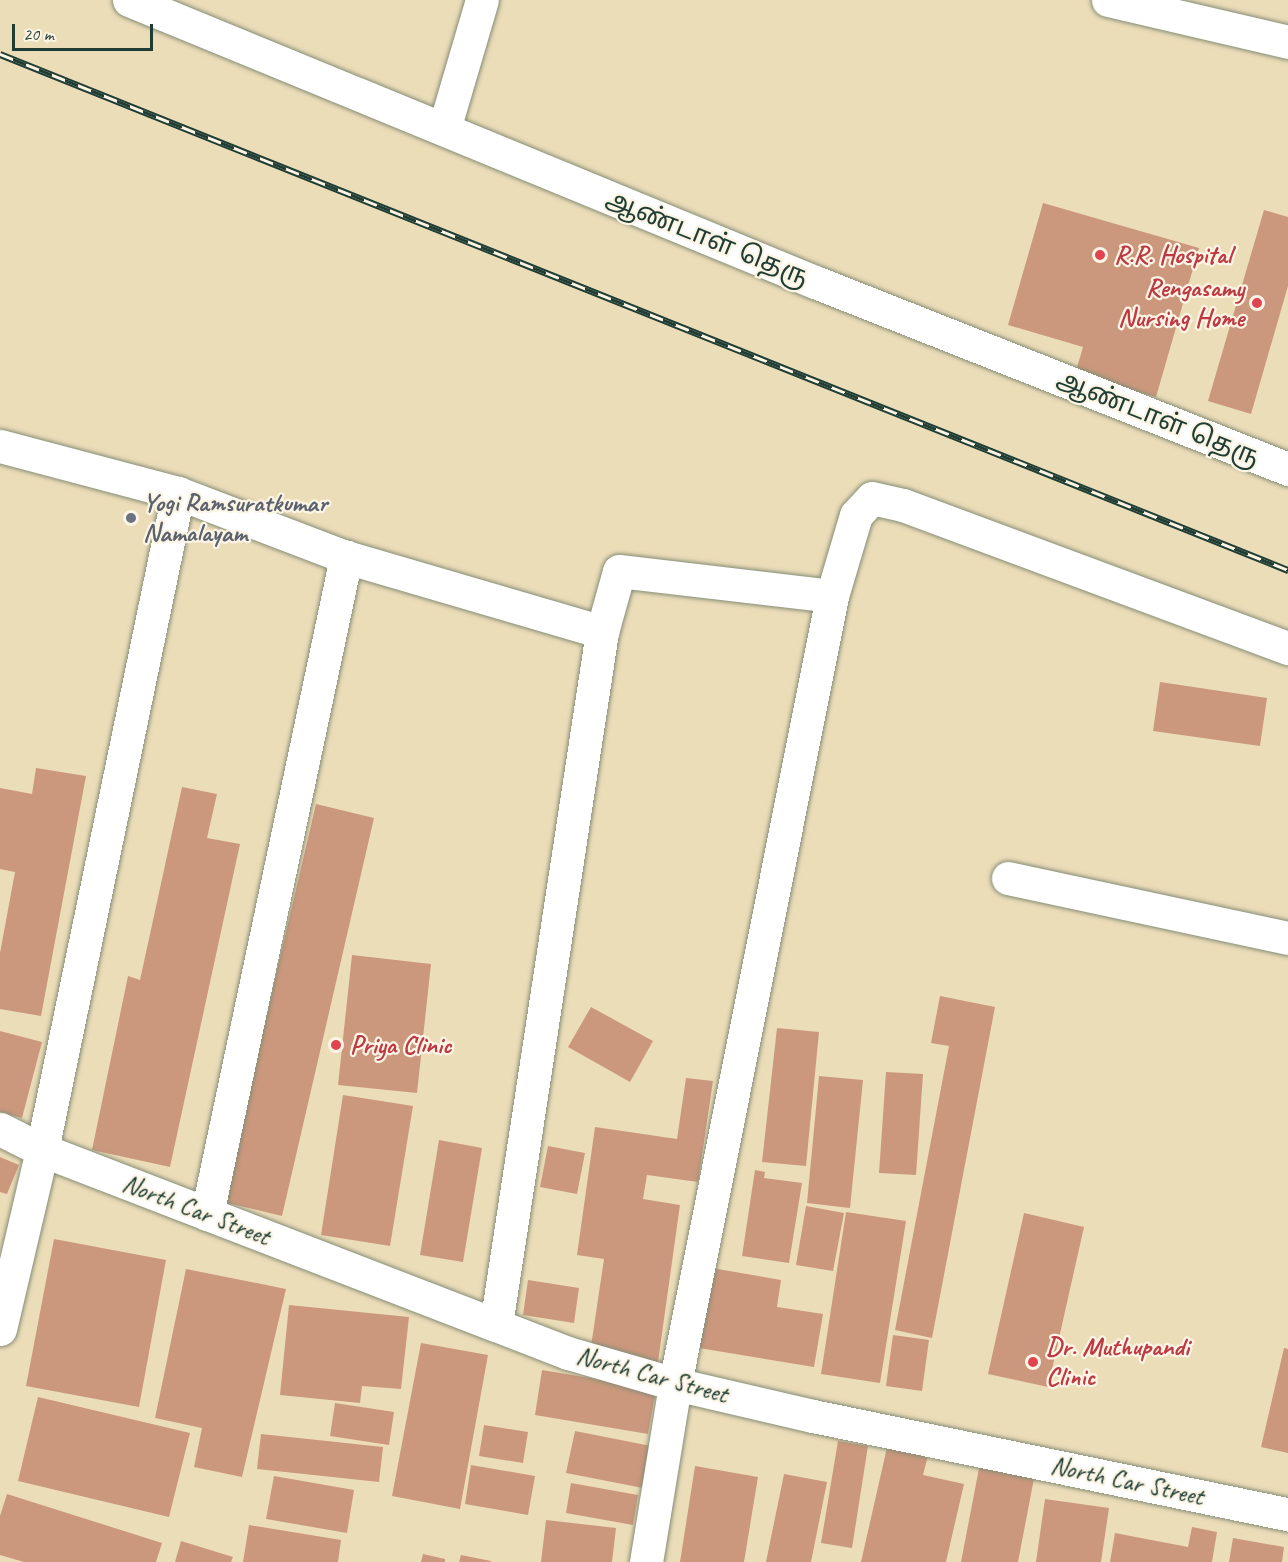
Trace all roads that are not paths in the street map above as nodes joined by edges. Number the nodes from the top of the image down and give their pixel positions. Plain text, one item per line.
1 (129, 0) edge
2 (482, 0) edge
3 (1108, 0) edge
4 (1288, 39) edge
5 (444, 129) junction
6 (0, 446) edge
7 (1288, 469) edge
8 (178, 493) junction
9 (346, 557) junction
10 (832, 596) junction
11 (602, 632) junction
12 (1288, 648) edge
13 (1008, 878) dead end
14 (1288, 938) edge
15 (0, 1129) edge
16 (42, 1150) junction
17 (207, 1214) junction
18 (496, 1325) junction
19 (0, 1329) edge
20 (675, 1384) junction
21 (1288, 1514) edge
22 (646, 1562) edge

1 - 5 street, ஆண்டாள் தெரு
2 - 5 street
3 - 4 street
5 - 7 street, ஆண்டாள் தெரு
6 - 8 street
8 - 9 street
8 - 16 street
9 - 11 street
9 - 17 street
10 - 11 street
10 - 12 street
10 - 20 street
11 - 18 street
13 - 14 street
15 - 16 street, North Car Street
16 - 17 street, North Car Street
16 - 19 street
17 - 18 street, North Car Street
18 - 20 street, North Car Street
20 - 21 street, North Car Street
20 - 22 street

